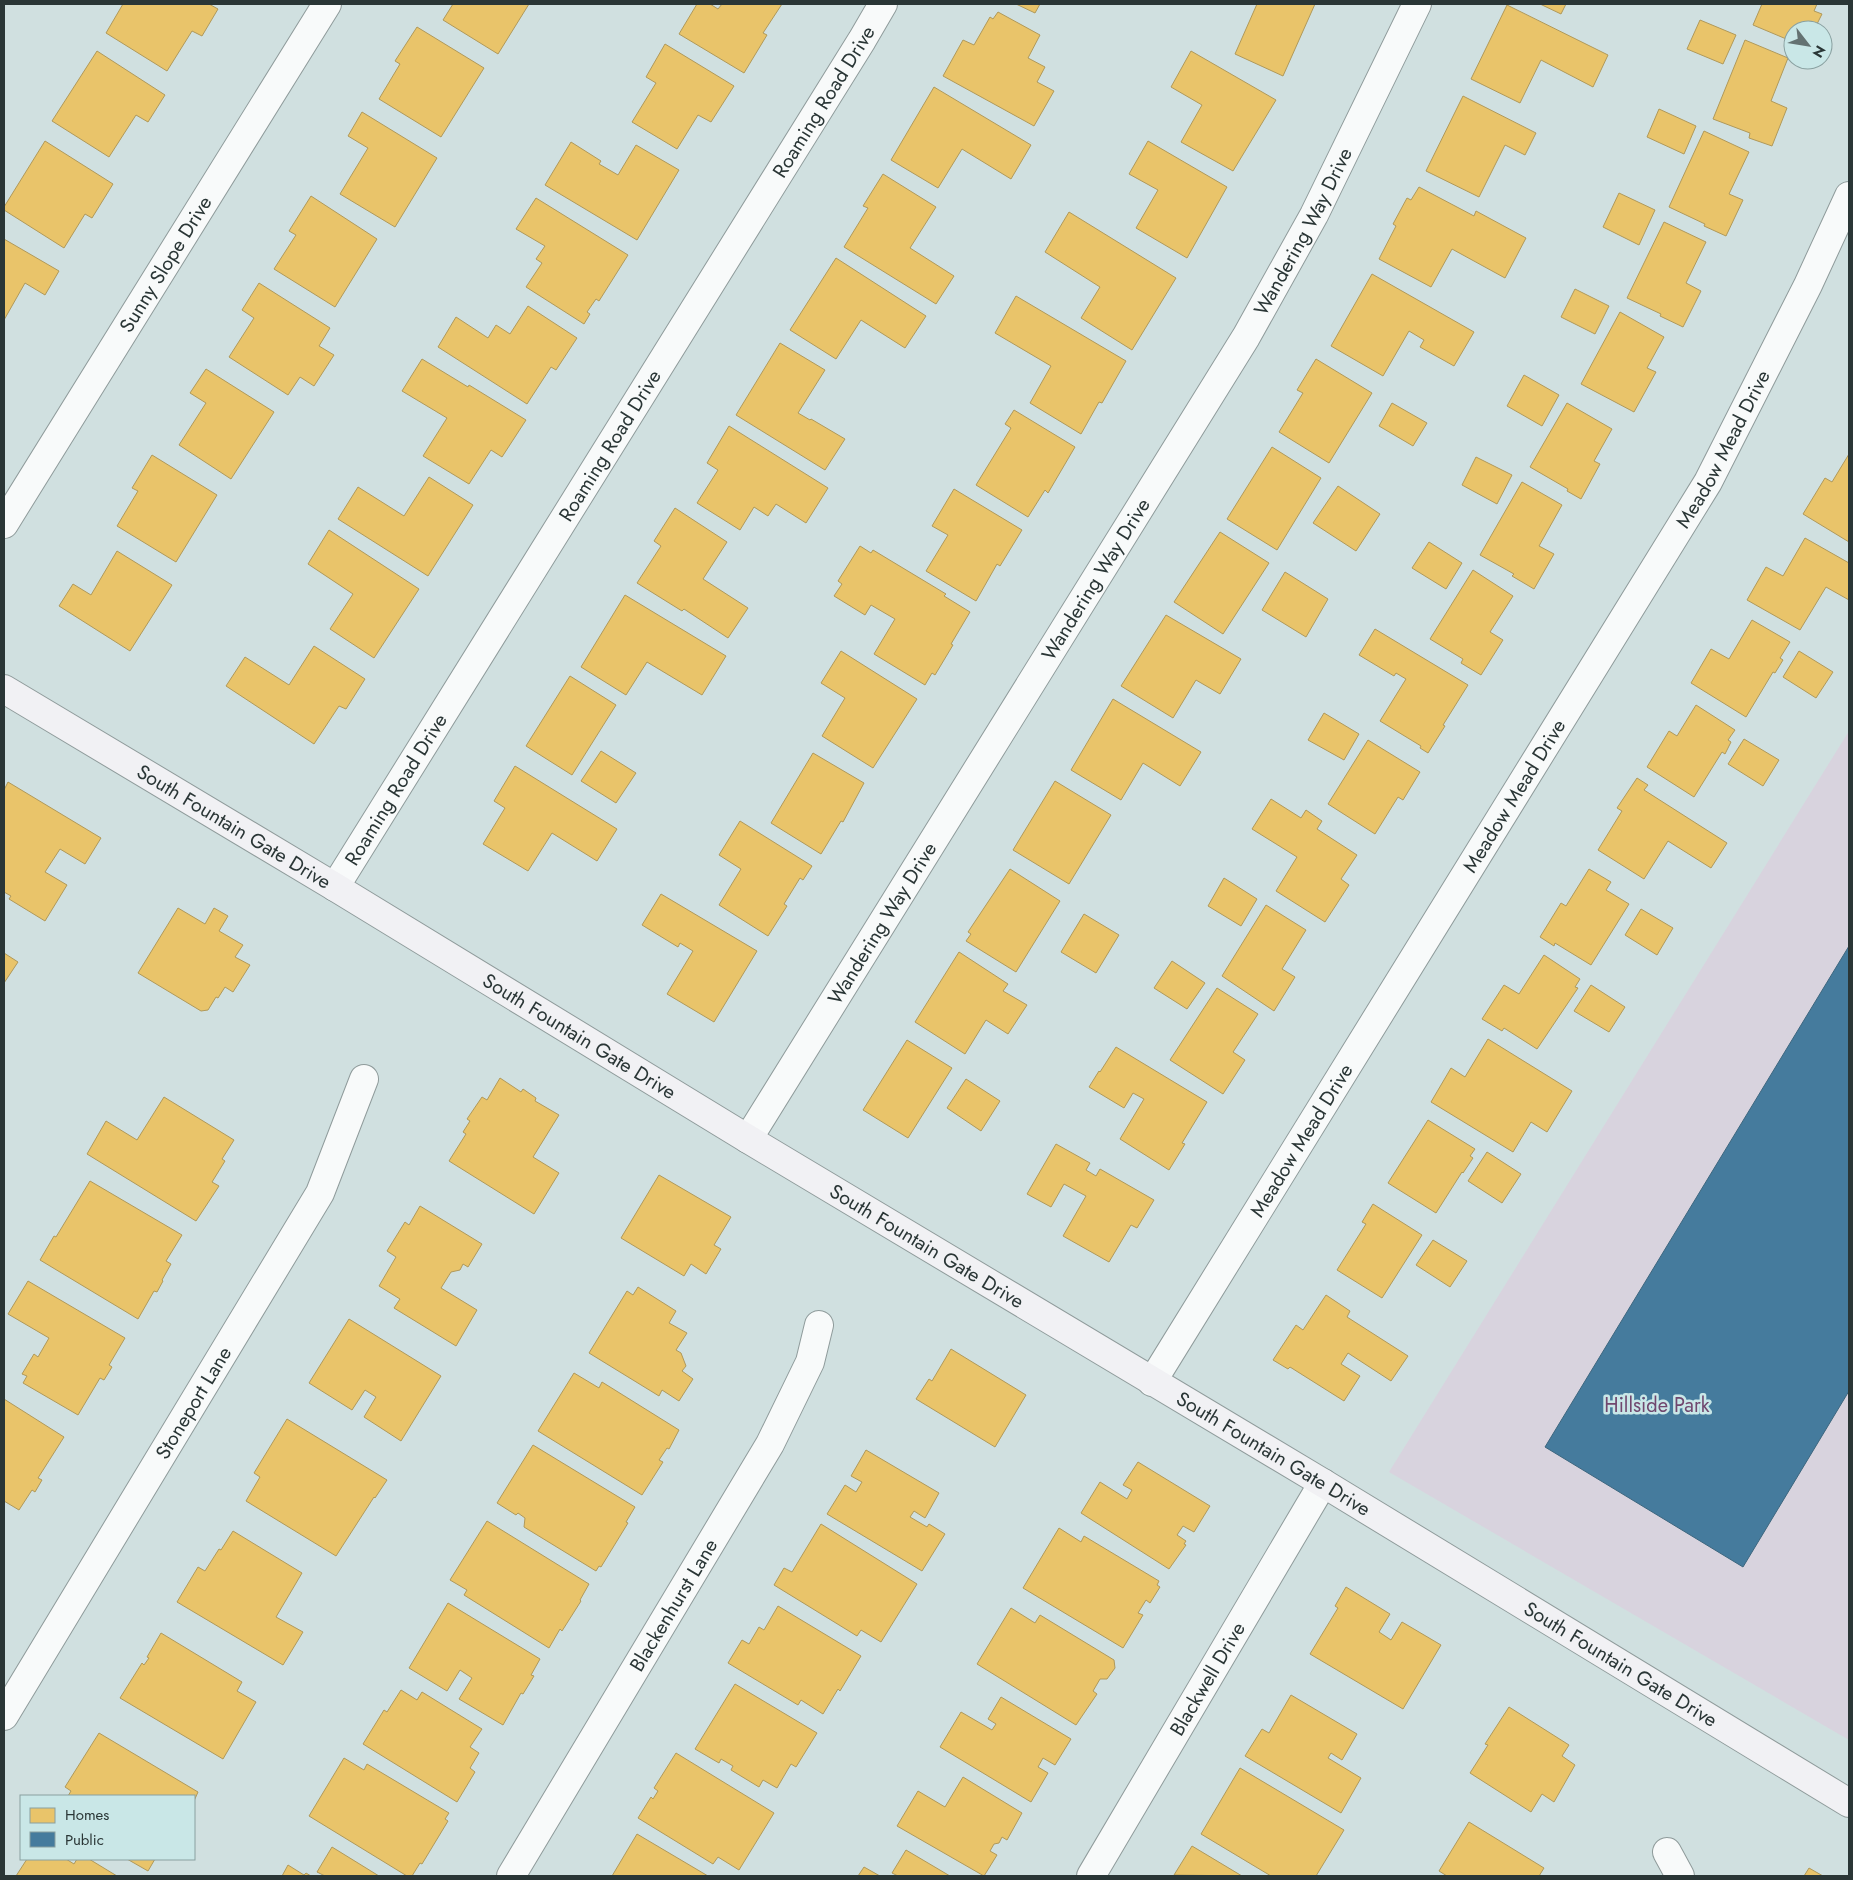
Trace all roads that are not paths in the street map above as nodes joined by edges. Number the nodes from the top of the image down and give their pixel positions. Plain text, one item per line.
1 (327, 4) edge
2 (883, 4) edge
3 (1417, 4) edge
4 (1849, 196) edge
5 (4, 524) edge
6 (4, 689) edge
7 (335, 887) junction
8 (364, 1079) dead end
9 (748, 1139) junction
10 (819, 1325) dead end
11 (1152, 1382) junction
12 (1323, 1483) junction
13 (4, 1716) edge
14 (1849, 1803) edge
15 (1667, 1852) dead end
16 (511, 1876) edge
17 (1091, 1876) edge
18 (1680, 1876) edge

1 - 5 street, Sunny Slope Drive
2 - 7 street, Roaming Road Drive
3 - 9 street, Wandering Way Drive
4 - 11 street, Meadow Mead Drive
6 - 7 street, South Fountain Gate Drive
7 - 9 street, South Fountain Gate Drive
8 - 13 street, Stoneport Lane
9 - 11 street, South Fountain Gate Drive
10 - 16 street, Blackenhurst Lane
11 - 12 street, South Fountain Gate Drive
12 - 14 street, South Fountain Gate Drive
12 - 17 street, Blackwell Drive
15 - 18 street

